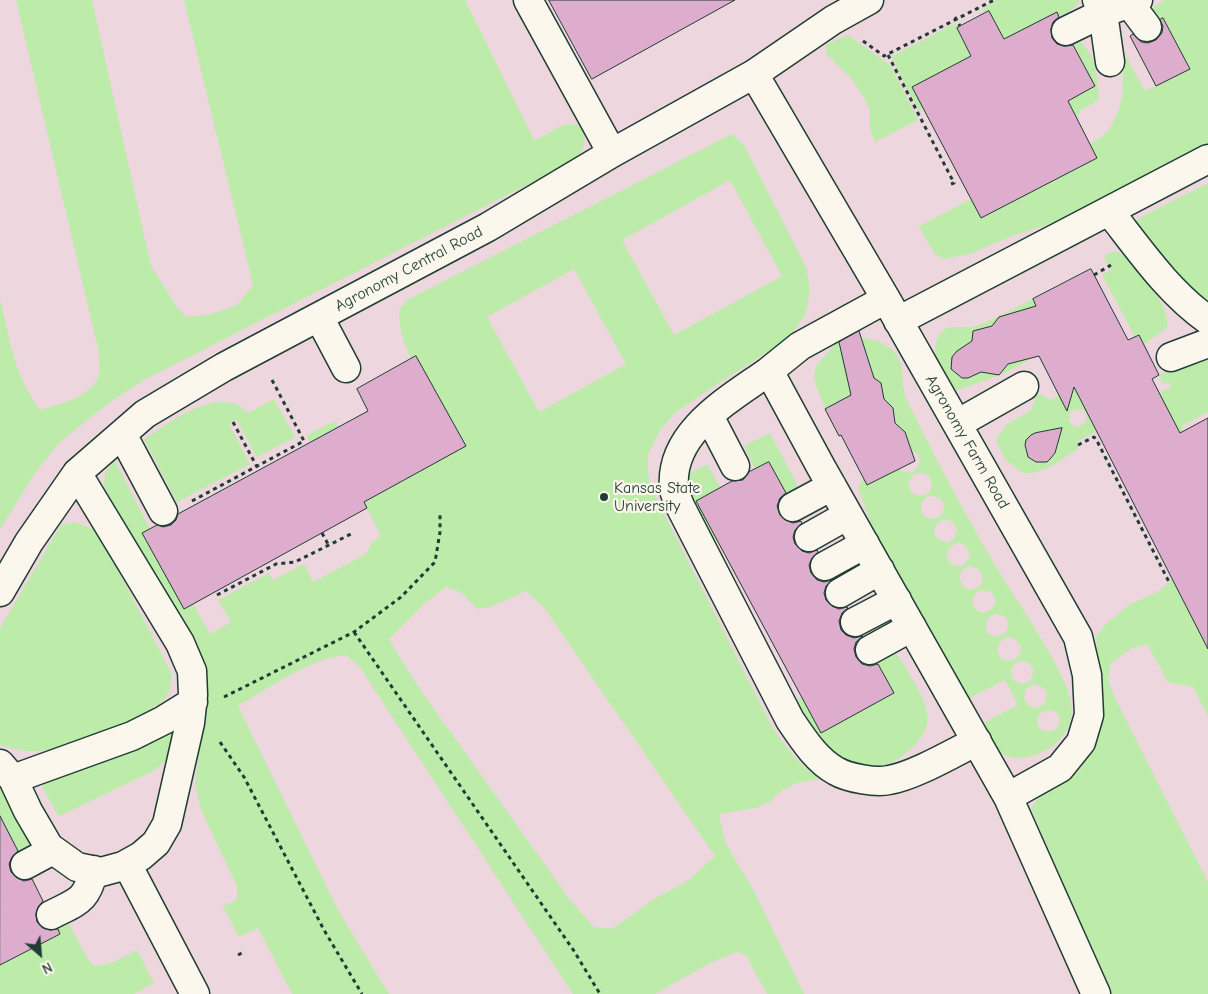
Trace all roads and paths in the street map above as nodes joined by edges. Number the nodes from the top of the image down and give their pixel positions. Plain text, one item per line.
1 (528, 0) edge
2 (869, 0) edge
3 (994, 0) edge
4 (1134, 2) edge
5 (1100, 7) edge
6 (827, 10) edge
7 (956, 18) junction
8 (960, 26) dead end
9 (1146, 27) dead end
10 (1066, 31) dead end
11 (858, 37) dead end
12 (888, 55) junction
13 (1110, 62) dead end
14 (754, 74) junction
15 (612, 153) junction
16 (1208, 160) edge
17 (951, 184) dead end
18 (1109, 212) junction
19 (1109, 267) dead end
20 (1094, 275) dead end
21 (892, 310) junction
22 (319, 317) junction
23 (1208, 320) edge
24 (1208, 343) edge
25 (1171, 358) dead end
26 (346, 368) dead end
27 (769, 371) junction
28 (270, 377) dead end
29 (1024, 386) dead end
30 (709, 416) junction
31 (233, 422) dead end
32 (957, 424) junction
33 (122, 434) junction
34 (1078, 445) dead end
35 (735, 466) dead end
36 (257, 467) junction
37 (77, 473) junction
38 (832, 486) junction
39 (793, 507) dead end
40 (163, 511) joint
41 (440, 515) dead end
42 (848, 515) junction
43 (322, 533) dead end
44 (353, 533) dead end
45 (809, 537) dead end
46 (865, 544) junction
47 (329, 546) junction
48 (825, 566) dead end
49 (880, 570) junction
50 (1169, 582) dead end
51 (0, 592) edge
52 (840, 594) dead end
53 (218, 595) dead end
54 (896, 600) junction
55 (855, 622) dead end
56 (912, 627) junction
57 (354, 632) junction
58 (870, 650) dead end
59 (193, 702) junction
60 (977, 742) junction
61 (7, 772) edge
62 (1008, 797) junction
63 (53, 850) junction
64 (128, 864) junction
65 (25, 865) dead end
66 (94, 870) junction
67 (50, 915) dead end
68 (244, 952) dead end
69 (238, 955) dead end
70 (195, 994) edge
71 (362, 994) edge
72 (600, 994) edge
73 (1096, 994) edge

1 - 15 street
2 - 6 street, Agronomy Central Road
3 - 7 path
4 - 5 street
4 - 9 street
5 - 10 street
5 - 13 street
6 - 14 street, Agronomy Central Road
7 - 8 path
7 - 12 path
11 - 12 path
12 - 17 path
14 - 15 street, Agronomy Central Road
14 - 21 street, Agronomy Farm Road
15 - 22 street, Agronomy Central Road
16 - 18 street
18 - 21 street
18 - 23 street
19 - 20 path
21 - 27 street
21 - 32 street, Agronomy Farm Road
22 - 26 street
22 - 33 street, Agronomy Central Road
24 - 25 street
27 - 30 street
27 - 38 street
28 - 36 path
29 - 32 street
30 - 35 street
30 - 60 street
31 - 36 path
32 - 62 street, Agronomy Farm Road
33 - 37 street, Agronomy Central Road
33 - 40 street
34 - 50 path
36 - 40 path
37 - 51 street, Agronomy Central Road
37 - 59 street
38 - 39 street
38 - 42 street
41 - 57 path
42 - 45 street
42 - 46 street
43 - 47 path
44 - 47 path
46 - 48 street
46 - 49 street
47 - 53 path
49 - 52 street
49 - 54 street
54 - 55 street
54 - 56 street
56 - 58 street
56 - 60 street
57 - 59 path
57 - 72 path
59 - 61 street
59 - 64 street
59 - 71 path
60 - 62 street
61 - 63 street
62 - 73 street
63 - 65 street
63 - 66 street
64 - 66 street
64 - 70 street
66 - 67 street
68 - 69 path

